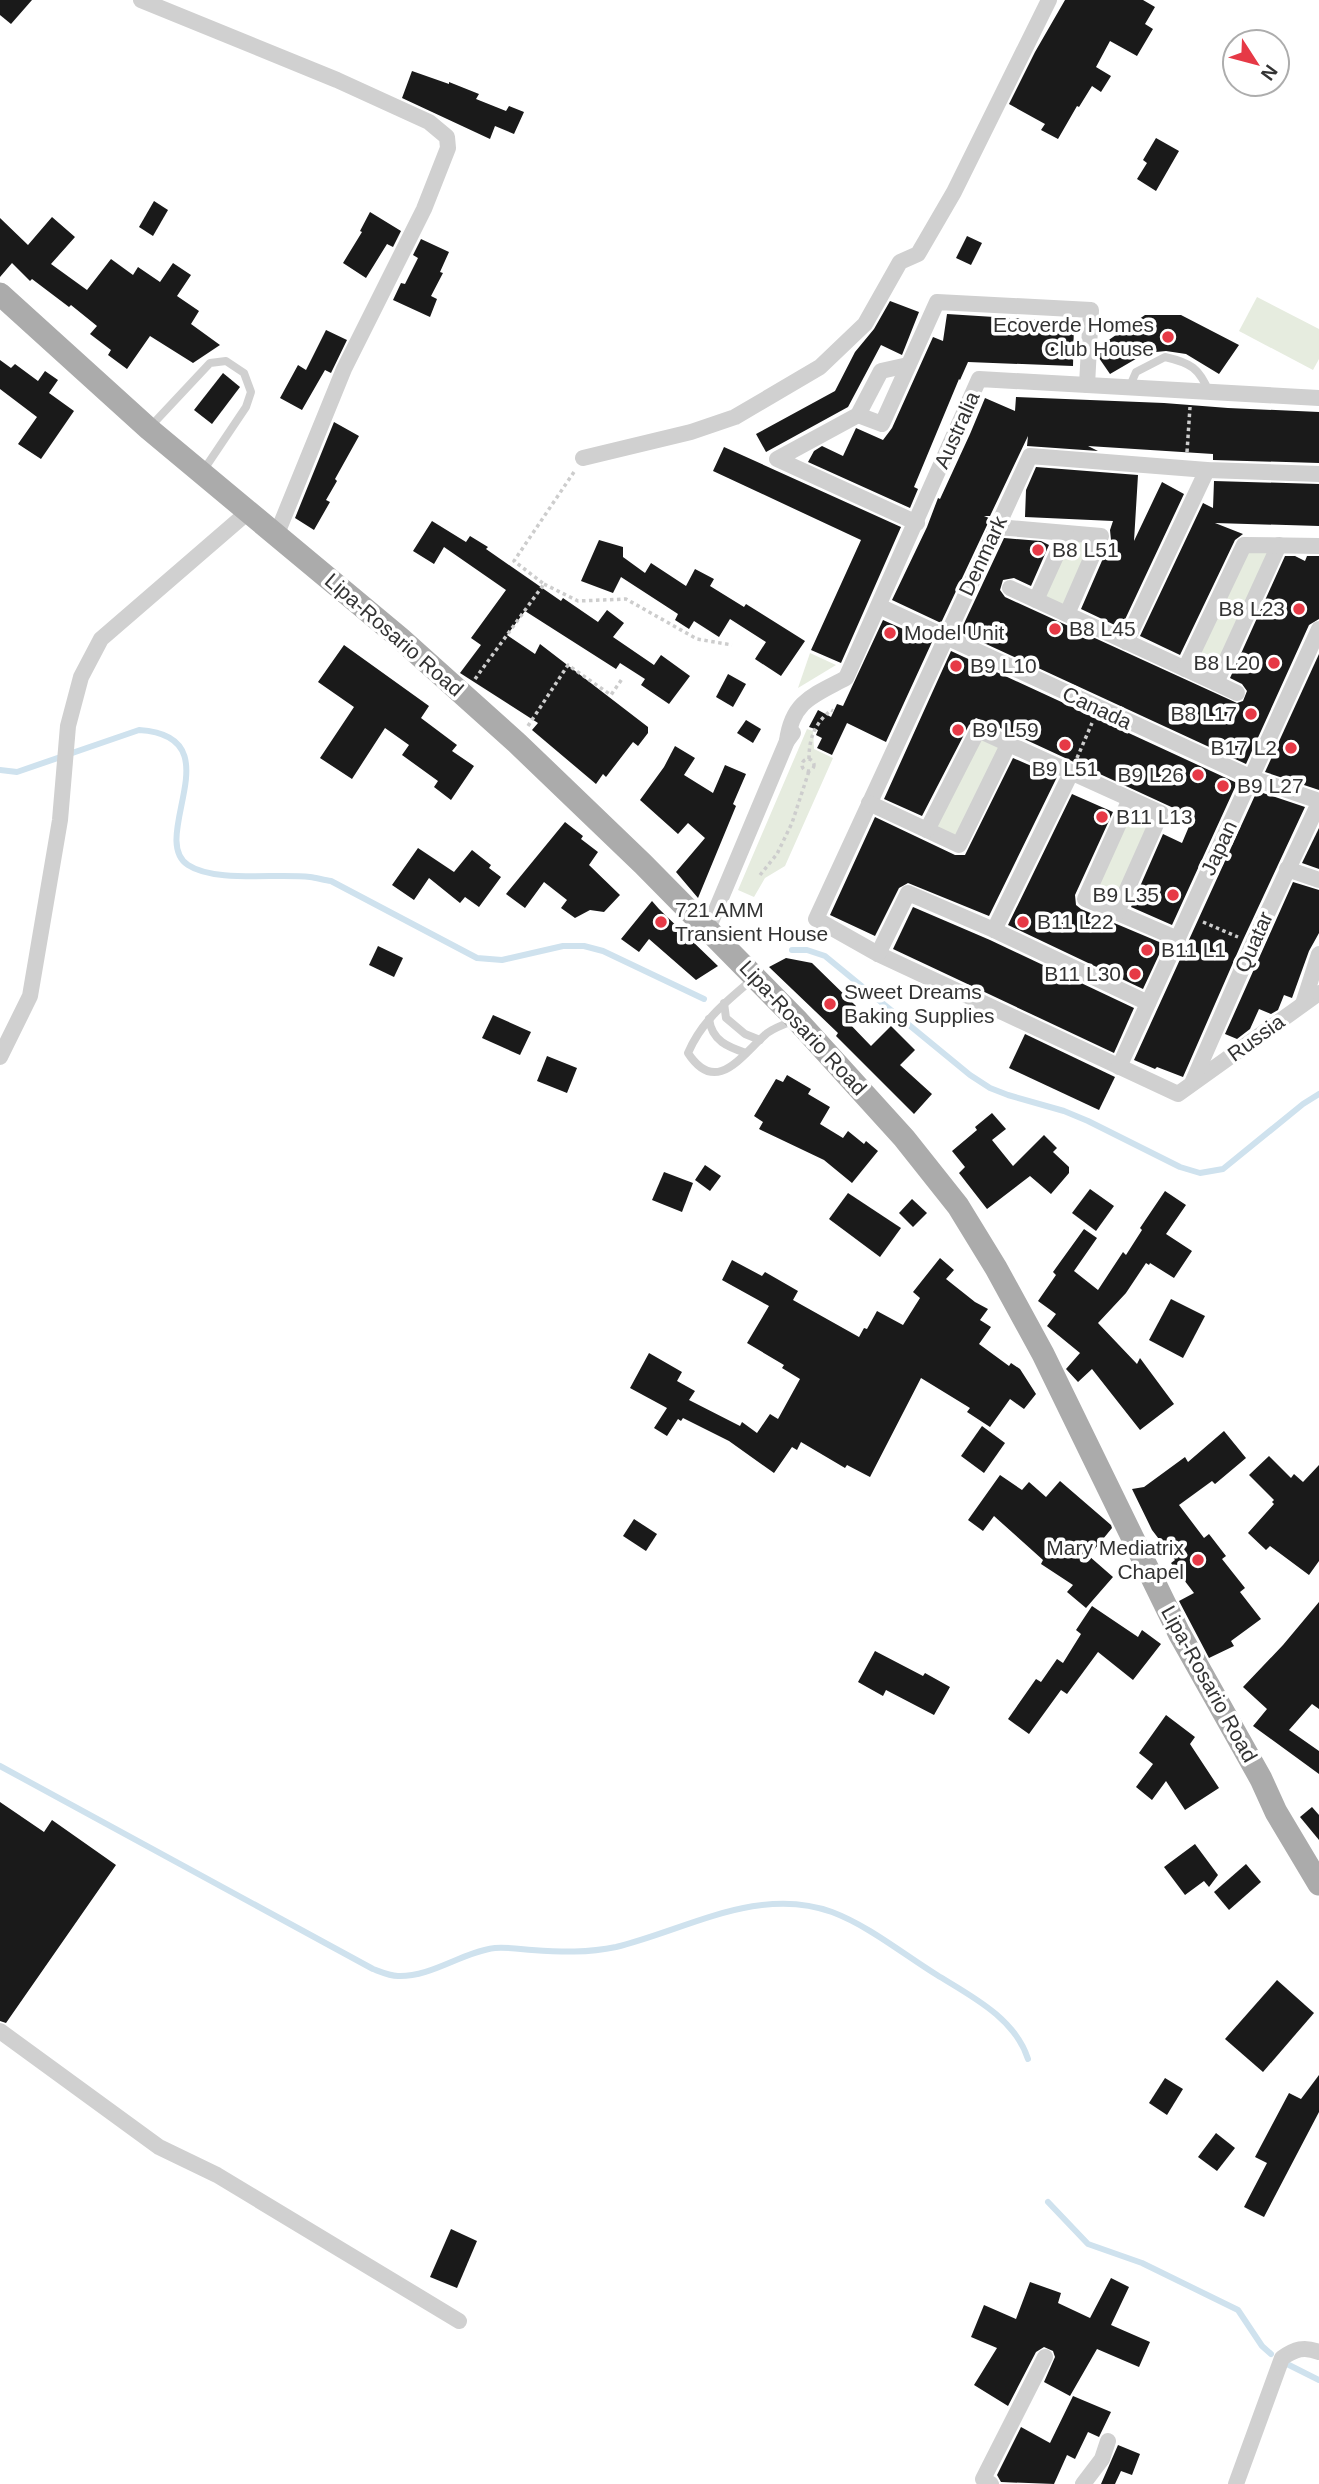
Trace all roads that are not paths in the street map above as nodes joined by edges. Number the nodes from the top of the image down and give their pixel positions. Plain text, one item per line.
1 (141, 0) edge
2 (1049, 0) edge
3 (0, 294) edge
4 (908, 365) junction
5 (1087, 385) junction
6 (1129, 388) junction
7 (1209, 392) junction
8 (1319, 398) edge
9 (858, 415) junction
10 (149, 429) junction
11 (583, 458) road end
12 (1207, 470) junction
13 (201, 473) junction
14 (1319, 474) edge
15 (248, 512) junction
16 (917, 523) junction
17 (997, 527) junction
18 (1066, 534) junction
19 (276, 536) junction
20 (1279, 545) junction
21 (1319, 546) edge
22 (1010, 588) dead end
23 (1037, 600) junction
24 (879, 606) junction
25 (1067, 614) junction
26 (1319, 629) edge
27 (945, 637) junction
28 (1126, 642) junction
29 (1185, 669) junction
30 (1216, 683) junction
31 (1237, 693) dead end
32 (1008, 744) junction
33 (1071, 773) junction
34 (1252, 778) junction
35 (1130, 799) junction
36 (1319, 802) edge
37 (869, 803) junction
38 (927, 830) junction
39 (1287, 869) junction
40 (1319, 880) edge
41 (1117, 912) junction
42 (708, 929) junction
43 (994, 930) junction
44 (1178, 939) junction
45 (878, 954) junction
46 (1319, 954) edge
47 (749, 971) junction
48 (1319, 993) edge
49 (724, 1003) junction
50 (1148, 1003) junction
51 (1303, 1004) junction
52 (709, 1019) junction
53 (796, 1019) junction
54 (760, 1040) junction
55 (746, 1053) junction
56 (0, 1057) edge
57 (1119, 1067) junction
58 (1192, 1083) junction
59 (1319, 1884) edge
60 (0, 2031) edge
61 (459, 2321) dead end
62 (1319, 2352) edge
63 (1045, 2357) dead end
64 (1108, 2441) dead end
65 (991, 2484) edge
66 (1083, 2484) edge
67 (1236, 2484) edge

1 - 19 street
2 - 11 street
3 - 10 main road, Lipa-Rosario Road
4 - 5 street
4 - 9 street
4 - 9 street
5 - 6 street, Australia
5 - 16 street, Australia
6 - 7 street, Australia
6 - 7 lane
7 - 8 street, Australia
9 - 16 street
10 - 13 main road, Lipa-Rosario Road
10 - 13 lane
12 - 14 street, Denmark
12 - 17 street, Denmark
12 - 28 street
13 - 15 main road, Lipa-Rosario Road
15 - 19 main road, Lipa-Rosario Road
15 - 56 street
16 - 24 street, Australia
17 - 18 street
17 - 27 street, Denmark
18 - 23 street
18 - 25 street
19 - 42 main road, Lipa-Rosario Road
20 - 21 street
20 - 29 street
20 - 30 street
22 - 23 street
23 - 25 street
24 - 27 street, Canada
24 - 42 street, Australia
25 - 28 street
26 - 34 street, Japan
27 - 34 street, Canada
27 - 37 street, Denmark
28 - 29 street
29 - 30 street
30 - 31 street
32 - 33 street
32 - 38 street
32 - 38 street
33 - 35 street
33 - 43 street
34 - 36 street, Canada
34 - 44 street, Japan
35 - 41 street
35 - 41 street
36 - 39 street, Quatar
37 - 38 street
37 - 45 street, Denmark
39 - 40 street
39 - 58 street, Quatar
41 - 44 street
42 - 47 main road, Lipa-Rosario Road
43 - 45 street
43 - 50 street
44 - 50 street, Japan
45 - 57 street
46 - 51 street
47 - 49 lane
47 - 53 main road, Lipa-Rosario Road
48 - 51 street, Russia
49 - 52 lane
49 - 54 lane
50 - 57 street, Japan
51 - 58 street, Russia
52 - 55 lane
52 - 55 lane
53 - 54 lane
53 - 59 main road, Lipa-Rosario Road
54 - 55 lane
57 - 58 street
60 - 61 street
62 - 67 street
63 - 65 street
64 - 66 street

